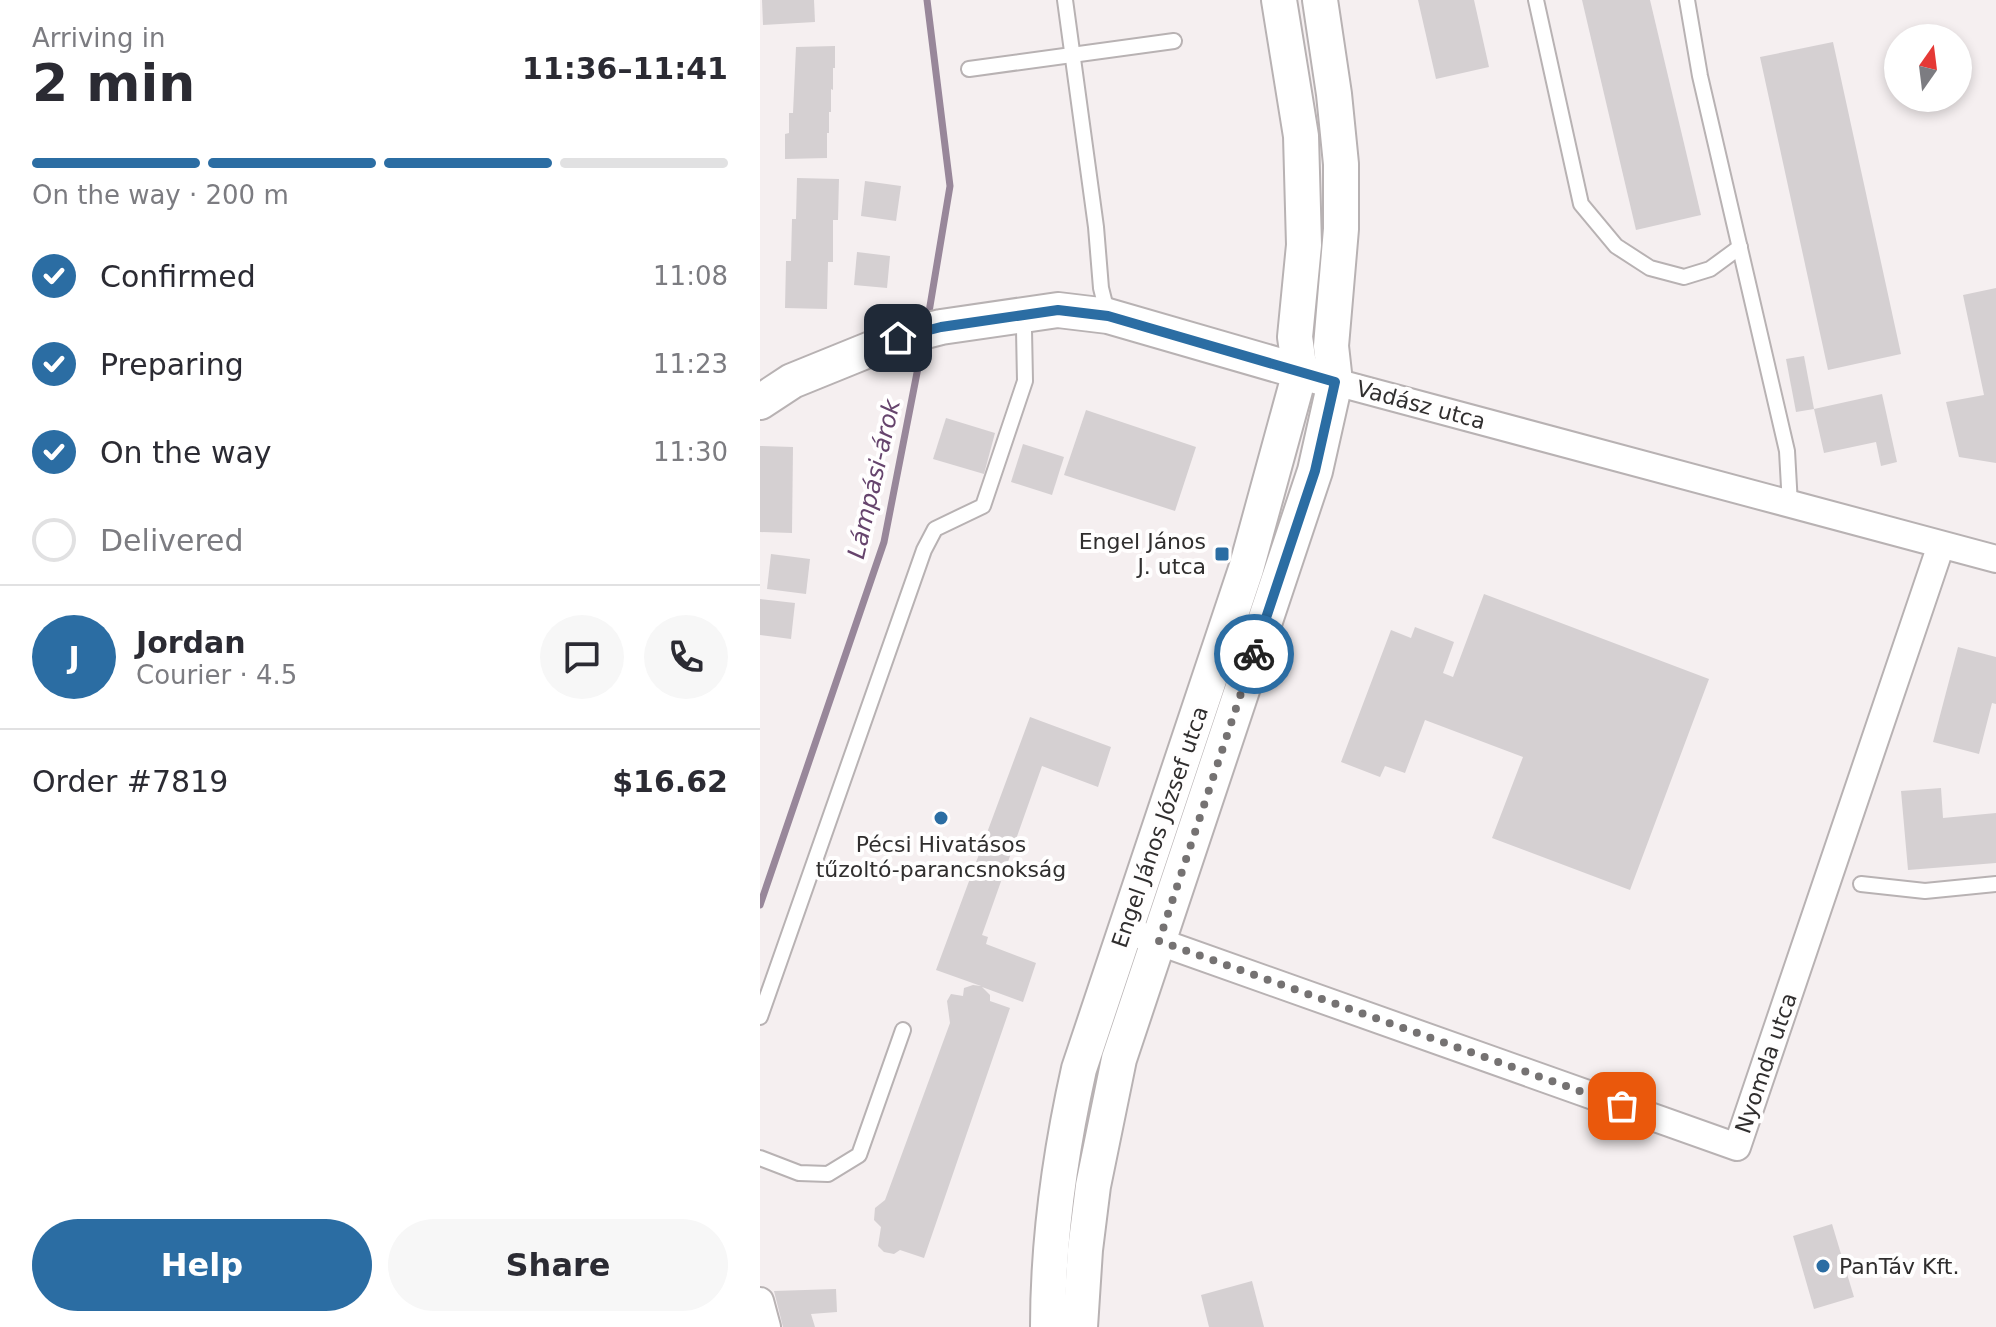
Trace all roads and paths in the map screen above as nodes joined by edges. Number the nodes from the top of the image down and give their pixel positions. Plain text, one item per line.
1 (1065, 0) edge
2 (1279, 0) edge
3 (1320, 0) edge
4 (1536, 0) edge
5 (1687, 0) edge
6 (1174, 41) dead end
7 (1072, 53) junction
8 (969, 69) dead end
9 (1740, 247) junction
10 (1028, 314) junction
11 (1108, 316) junction
12 (1300, 372) junction
13 (1335, 382) junction
14 (760, 402) edge
15 (1790, 505) junction
16 (1941, 545) junction
17 (1996, 559) edge
18 (1861, 884) dead end
19 (1996, 884) edge
20 (1124, 930) junction
21 (1159, 941) junction
22 (760, 1017) edge
23 (903, 1030) dead end
24 (760, 1158) edge
25 (760, 1301) edge
26 (767, 1327) edge
27 (1048, 1327) edge
28 (1080, 1327) edge

1 - 7 lane
2 - 12 street, Engel János József utca
3 - 13 street, Engel János József utca
4 - 9 lane
5 - 9 lane
6 - 7 lane
7 - 8 lane
7 - 11 lane
9 - 15 lane
10 - 11 street, Vadász utca
10 - 14 street, Vadász utca
10 - 22 lane
11 - 12 street, Vadász utca
12 - 13 street, Vadász utca
12 - 20 street, Engel János József utca
13 - 15 street, Vadász utca
13 - 21 street, Engel János József utca
15 - 16 street, Vadász utca
16 - 17 street, Vadász utca
16 - 21 street, Nyomda utca
18 - 19 lane
20 - 21 street, Nyomda utca
20 - 27 street, Engel János József utca
21 - 28 street, Engel János József utca
23 - 24 lane
25 - 26 street

